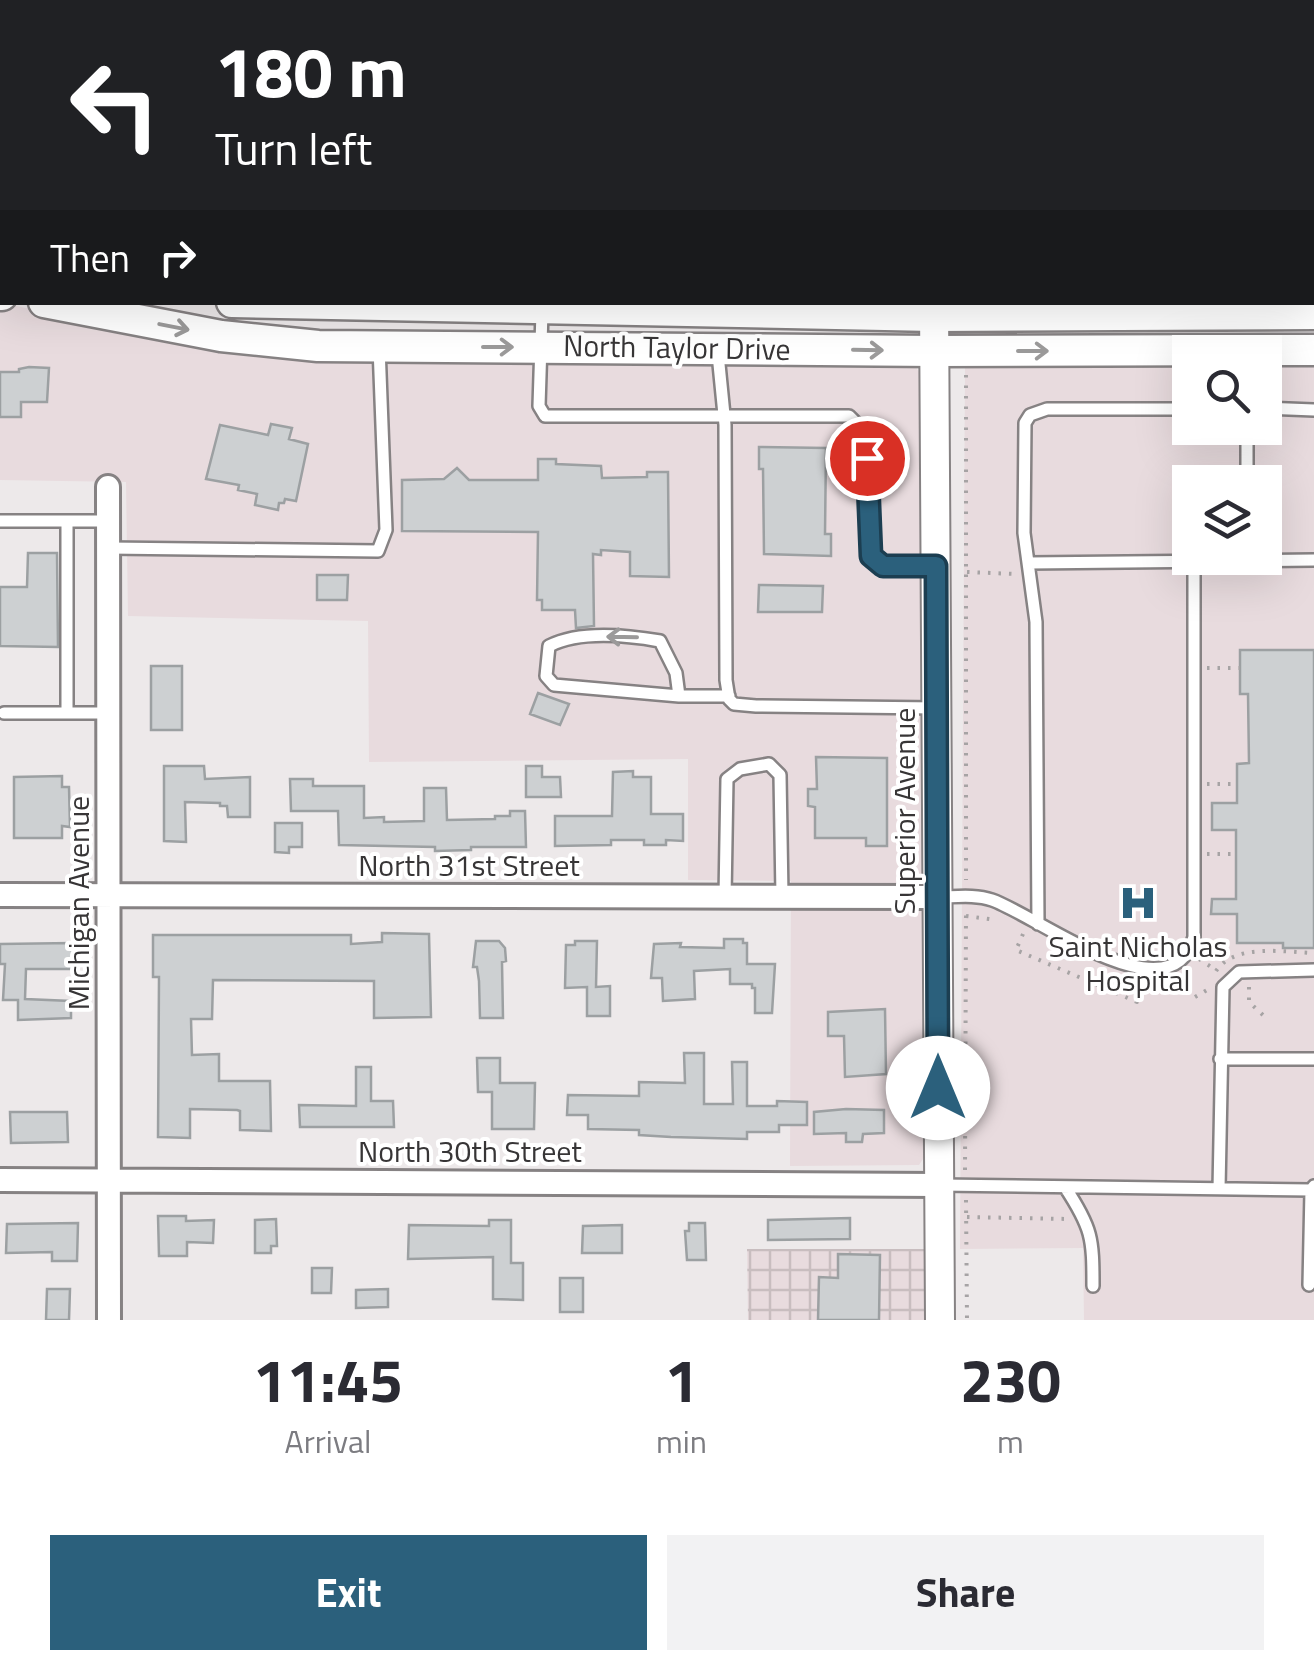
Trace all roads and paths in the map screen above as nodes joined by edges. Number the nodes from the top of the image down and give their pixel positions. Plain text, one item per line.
1 (60, 305) edge
2 (544, 305) edge
3 (595, 306) edge
4 (934, 309) edge
5 (1314, 314) edge
6 (380, 346) junction
7 (540, 347) junction
8 (717, 348) junction
9 (1314, 350) edge
10 (936, 351) junction
11 (966, 368) dead end
12 (1172, 409) edge
13 (1282, 409) edge
14 (1314, 410) edge
15 (725, 415) junction
16 (108, 486) dead end
17 (0, 521) edge
18 (108, 521) junction
19 (66, 522) junction
20 (108, 548) junction
21 (1172, 560) edge
22 (1282, 560) edge
23 (1314, 560) edge
24 (1029, 562) junction
25 (936, 566) junction
26 (1194, 575) edge
27 (1207, 668) dead end
28 (1240, 668) dead end
29 (680, 696) junction
30 (729, 696) junction
31 (937, 708) junction
32 (4, 713) dead end
33 (67, 713) junction
34 (108, 713) junction
35 (1207, 784) dead end
36 (1237, 784) dead end
37 (1236, 854) dead end
38 (1208, 870) dead end
39 (0, 895) edge
40 (108, 896) junction
41 (724, 896) junction
42 (782, 897) junction
43 (937, 897) junction
44 (966, 897) junction
45 (966, 916) junction
46 (1006, 923) dead end
47 (1038, 924) junction
48 (1024, 929) dead end
49 (1206, 948) dead end
50 (1199, 959) junction
51 (1189, 970) dead end
52 (1216, 970) dead end
53 (1250, 970) junction
54 (1314, 970) edge
55 (1158, 980) dead end
56 (1210, 986) dead end
57 (1195, 997) dead end
58 (1264, 1016) dead end
59 (1220, 1058) junction
60 (1314, 1060) edge
61 (0, 1180) edge
62 (109, 1180) junction
63 (952, 1185) junction
64 (1065, 1187) junction
65 (1219, 1188) junction
66 (1312, 1188) edge
67 (968, 1217) junction
68 (1085, 1219) junction
69 (1309, 1285) dead end
70 (1093, 1286) dead end
71 (109, 1320) edge
72 (940, 1320) edge
73 (967, 1320) edge

1 -> 6 main road, North Taylor Drive
2 - 3 main road, North Taylor Drive
2 - 7 lane
3 - 4 main road, North Taylor Drive
4 - 5 main road, North Taylor Drive
4 - 10 street, Superior Avenue
6 -> 7 main road, North Taylor Drive
6 - 20 lane
7 - 8 main road, North Taylor Drive
7 - 15 lane
8 -> 10 main road, North Taylor Drive
8 - 15 lane
10 -> 9 main road, North Taylor Drive
10 - 25 street, Superior Avenue
11 - 44 path
12 - 24 lane
13 - 14 lane
15 - 25 lane
15 - 30 lane
16 - 18 street, Michigan Avenue
17 - 19 lane
18 - 19 lane
18 - 20 street, Michigan Avenue
19 - 33 lane
20 - 34 street, Michigan Avenue
21 - 24 lane
22 - 23 lane
24 - 47 lane
25 - 31 street, Superior Avenue
26 - 47 lane
27 - 28 path
29 -> 29 lane
29 - 30 lane
30 - 31 lane
31 - 43 street, Superior Avenue
32 - 33 lane
33 - 34 lane
34 - 40 street, Michigan Avenue
35 - 36 path
37 - 38 path
39 - 40 street, North 31st Street
40 - 41 street, North 31st Street
40 - 62 street, Michigan Avenue
41 - 42 street, North 31st Street
41 - 42 lane
42 - 43 street, North 31st Street
43 - 44 lane
43 - 63 street, Superior Avenue
44 - 45 path
44 - 47 lane
45 - 46 path
45 - 63 path
48 - 55 path
49 - 50 path
50 - 51 path
50 - 52 path
53 - 54 lane
53 - 58 path
53 - 59 lane
56 - 57 path
59 - 60 lane
59 - 65 lane
61 - 62 street, North 30th Street
62 - 63 street, North 30th Street
62 - 71 street, Michigan Avenue
63 - 64 lane
63 - 67 path
63 - 72 street, Superior Avenue
64 - 65 lane
64 - 68 lane
65 - 66 lane
66 - 69 lane
67 - 68 path
67 - 73 path
68 - 70 lane

